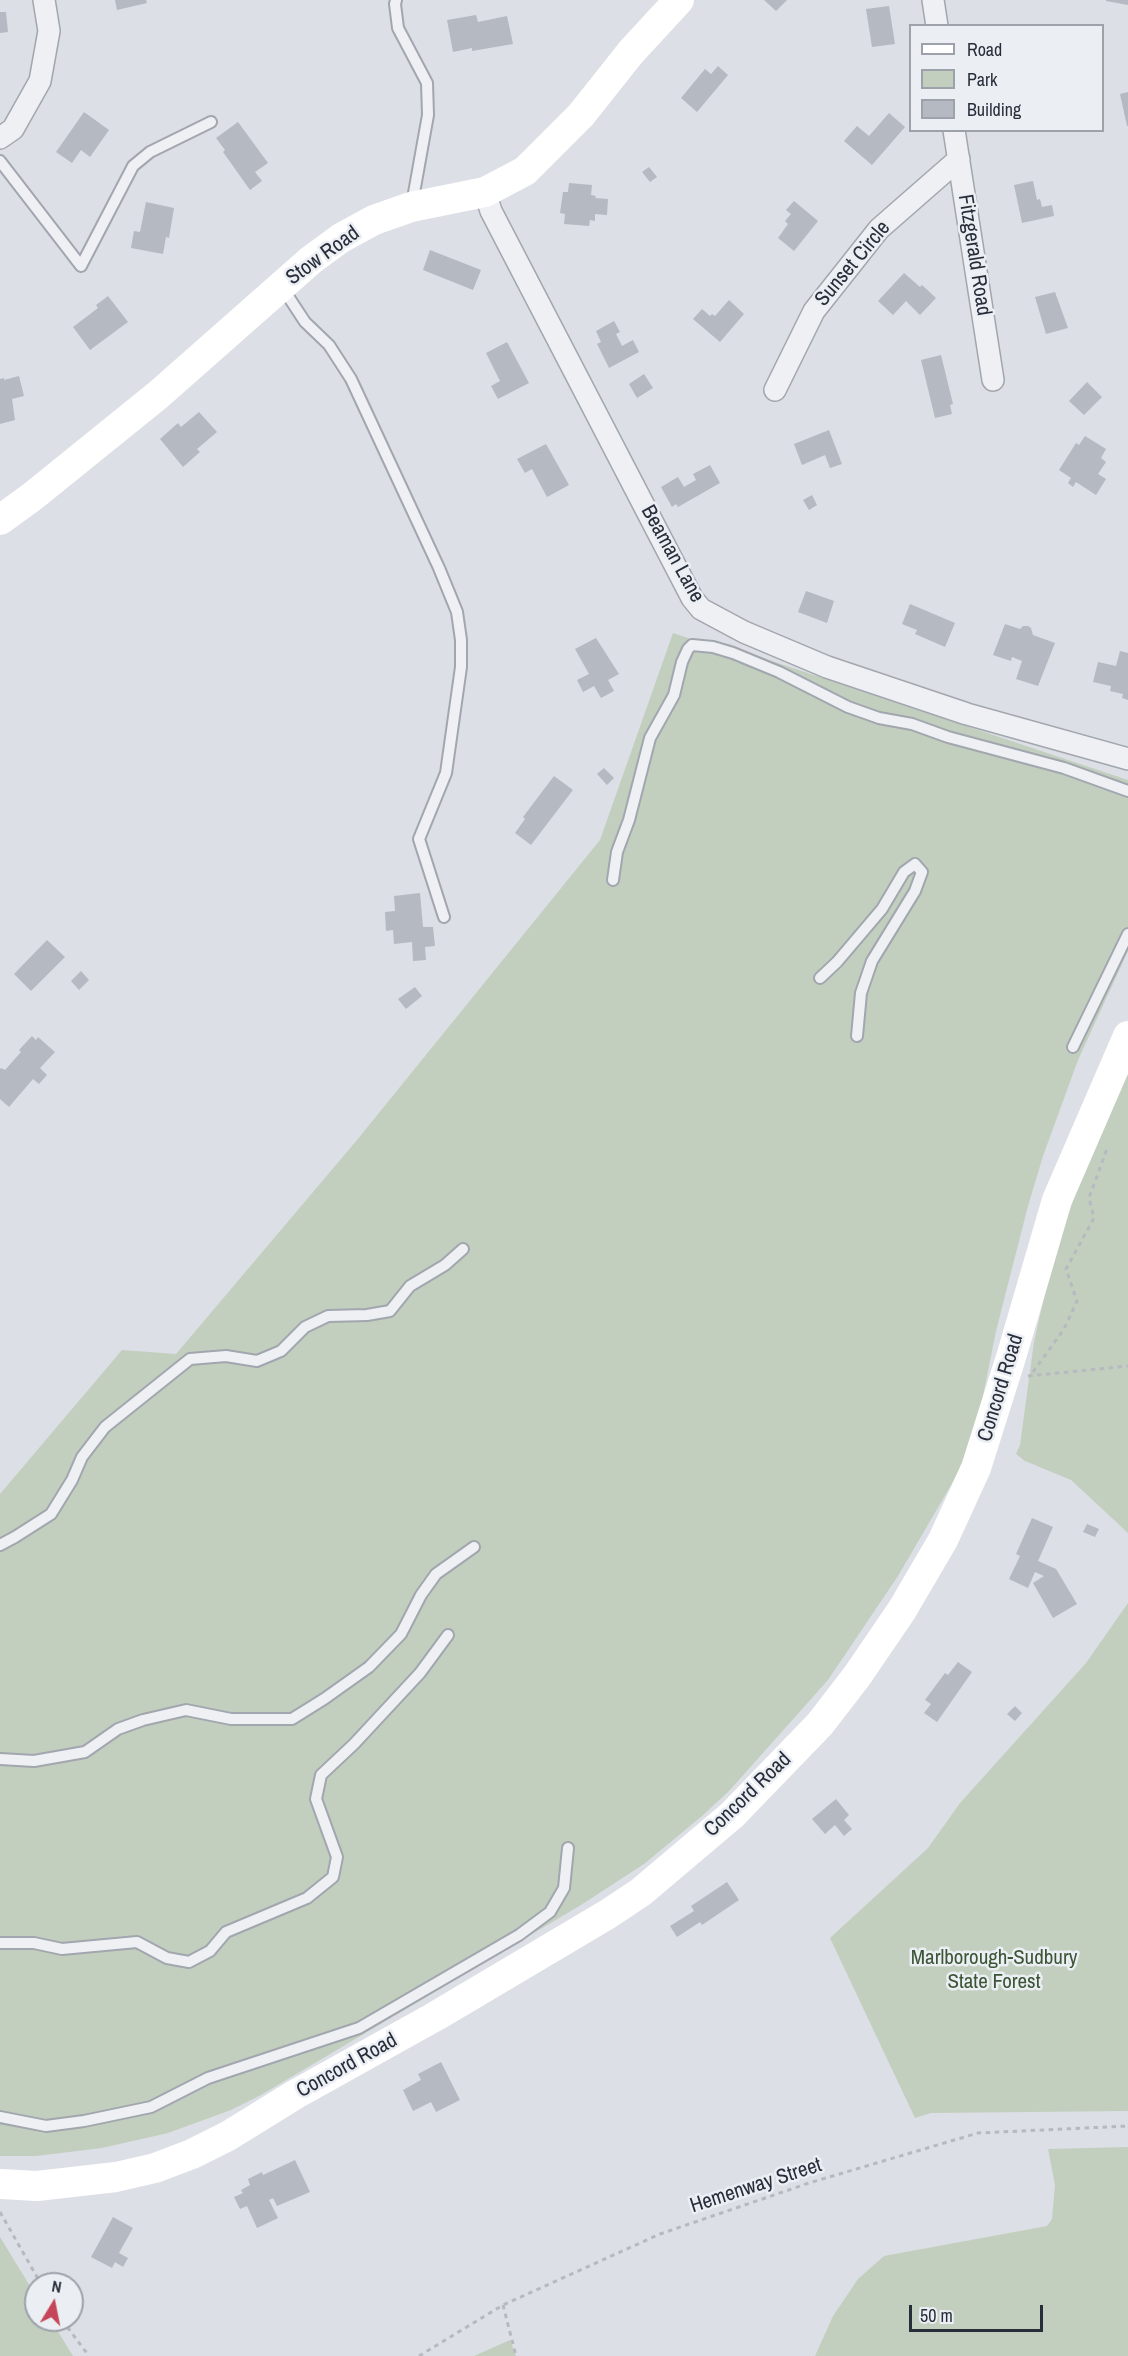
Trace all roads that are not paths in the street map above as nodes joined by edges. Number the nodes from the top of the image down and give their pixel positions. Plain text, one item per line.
1 (44, 0) edge
2 (396, 0) edge
3 (679, 0) edge
4 (933, 0) edge
5 (937, 24) edge
6 (211, 122) dead end
7 (954, 132) edge
8 (0, 138) edge
9 (959, 159) junction
10 (0, 161) edge
11 (485, 192) junction
12 (411, 207) junction
13 (281, 287) junction
14 (993, 380) dead end
15 (775, 390) dead end
16 (0, 520) edge
17 (1128, 759) edge
18 (1128, 791) edge
19 (613, 879) dead end
20 (444, 916) dead end
21 (1128, 934) edge
22 (820, 978) dead end
23 (857, 1036) dead end
24 (1128, 1036) edge
25 (1072, 1047) dead end
26 (463, 1249) dead end
27 (0, 1545) edge
28 (474, 1547) dead end
29 (448, 1635) dead end
30 (0, 1759) edge
31 (568, 1848) dead end
32 (0, 1943) edge
33 (0, 2117) edge
34 (0, 2184) edge

1 - 8 street
2 - 12 lane
3 - 11 street, Stow Road
4 - 5 street
6 - 10 lane
7 - 9 street, Fitzgerald Road
9 - 14 street, Fitzgerald Road
9 - 15 street, Sunset Circle
11 - 12 street, Stow Road
11 - 17 street, Beaman Lane
12 - 13 street, Stow Road
13 - 16 street, Stow Road
13 - 20 lane
18 - 19 lane
21 - 25 lane
22 - 23 lane
24 - 34 street, Concord Road
26 - 27 lane
28 - 30 lane
29 - 32 lane
31 - 33 lane

